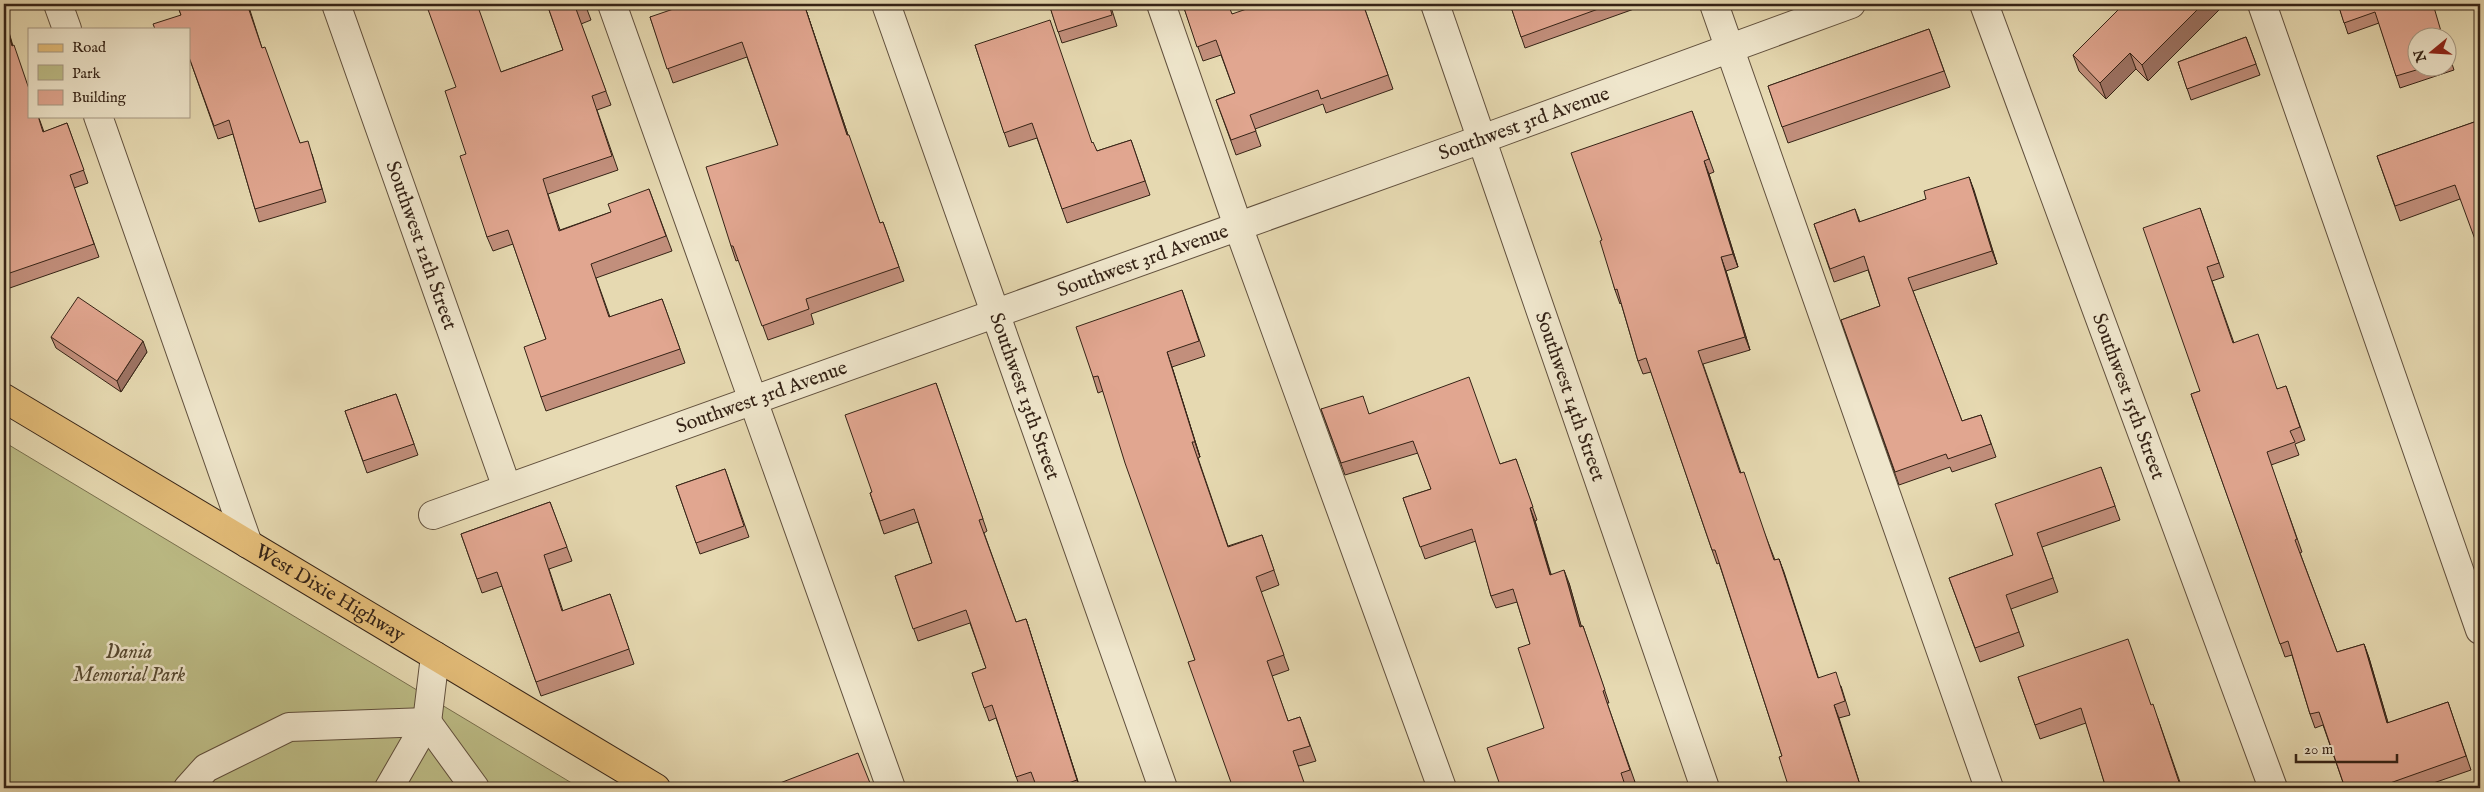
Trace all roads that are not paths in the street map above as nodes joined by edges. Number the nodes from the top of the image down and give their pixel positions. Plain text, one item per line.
1 (58, 4) edge
2 (336, 4) edge
3 (612, 4) edge
4 (886, 4) edge
5 (1161, 4) edge
6 (1435, 4) edge
7 (1714, 4) edge
8 (1851, 4) edge
9 (1984, 4) edge
10 (2262, 4) edge
11 (67, 28) edge
12 (1729, 48) junction
13 (99, 118) edge
14 (1482, 139) junction
15 (1238, 226) junction
16 (996, 313) junction
17 (4, 398) edge
18 (752, 400) junction
19 (507, 488) junction
20 (433, 515) dead end
21 (248, 544) junction
22 (2480, 630) edge
23 (435, 656) junction
24 (427, 722) junction
25 (188, 788) edge
26 (388, 788) edge
27 (475, 788) edge
28 (656, 788) edge
29 (891, 788) edge
30 (1163, 788) edge
31 (1442, 788) edge
32 (1705, 788) edge
33 (1989, 788) edge
34 (2273, 788) edge

1 - 11 street
2 - 19 street, Southwest 12th Street
3 - 18 street
4 - 16 street, Southwest 13th Street
5 - 15 street
6 - 14 street, Southwest 14th Street
7 - 12 street
8 - 12 street, Southwest 3rd Avenue
9 - 34 street, Southwest 15th Street
10 - 22 street
12 - 14 street, Southwest 3rd Avenue
12 - 33 street
13 - 21 street
14 - 15 street, Southwest 3rd Avenue
14 - 32 street, Southwest 14th Street
15 - 16 street, Southwest 3rd Avenue
15 - 31 street
16 - 18 street, Southwest 3rd Avenue
16 - 30 street, Southwest 13th Street
17 - 21 main road, West Dixie Highway
18 - 19 street, Southwest 3rd Avenue
18 - 29 street
19 - 20 street, Southwest 3rd Avenue
21 - 23 main road, West Dixie Highway
23 - 24 street
23 - 28 main road, West Dixie Highway
24 - 25 street
24 - 26 street
24 - 27 street

